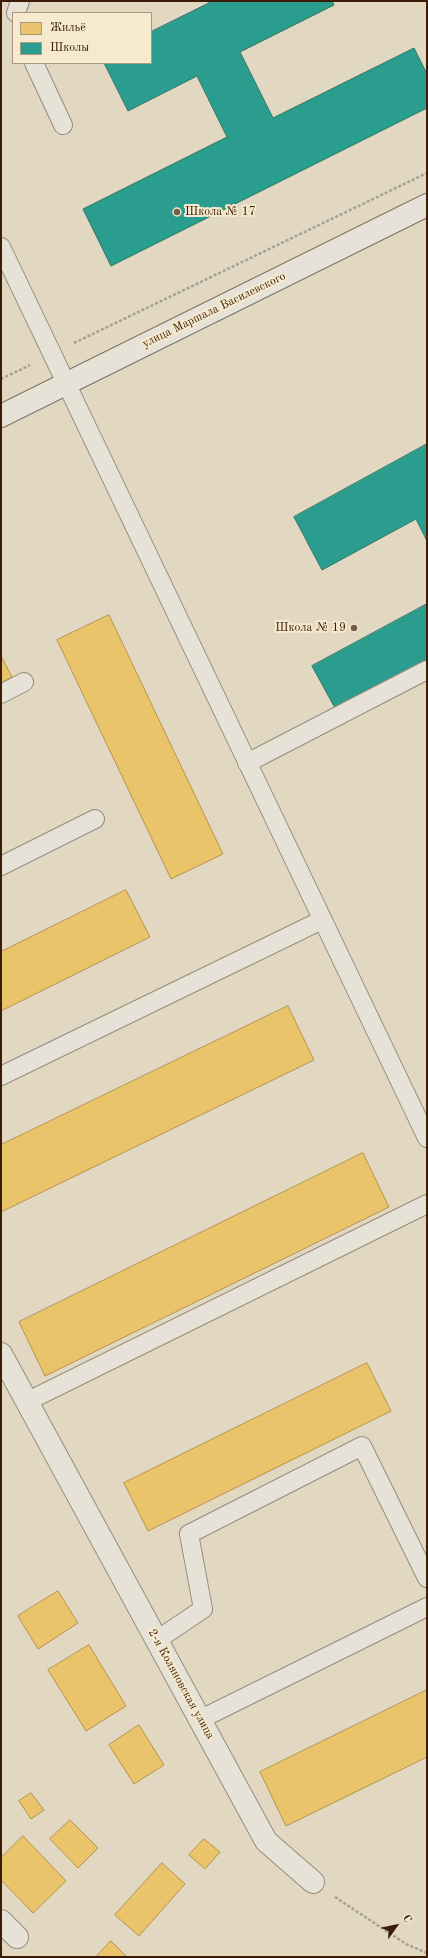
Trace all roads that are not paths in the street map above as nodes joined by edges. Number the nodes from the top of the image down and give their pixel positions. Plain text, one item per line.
1 (20, 1) edge
2 (16, 12) edge
3 (34, 64) edge
4 (63, 124) dead end
5 (427, 205) edge
6 (1, 247) edge
7 (65, 384) junction
8 (1, 416) edge
9 (427, 670) edge
10 (24, 682) dead end
11 (1, 694) edge
12 (247, 762) junction
13 (95, 818) dead end
14 (1, 866) edge
15 (322, 920) junction
16 (1, 1076) edge
17 (427, 1138) edge
18 (427, 1204) edge
19 (1, 1354) edge
20 (26, 1402) junction
21 (427, 1578) edge
22 (427, 1607) edge
23 (157, 1640) junction
24 (201, 1719) junction
25 (313, 1882) road end
26 (1, 1921) edge
27 (17, 1936) dead end

1 - 2 lane
3 - 4 lane
5 - 7 street, улица Маршала Василевского
6 - 7 lane
7 - 8 street, улица Маршала Василевского
7 - 12 lane
9 - 12 lane
10 - 11 lane
12 - 15 lane
13 - 14 lane
15 - 16 lane
15 - 17 lane
18 - 20 lane
19 - 20 street, 2-я Коляновская улица
20 - 23 street, 2-я Коляновская улица
21 - 23 lane
22 - 24 lane
23 - 24 street, 2-я Коляновская улица
24 - 25 street, 2-я Коляновская улица
26 - 27 street

